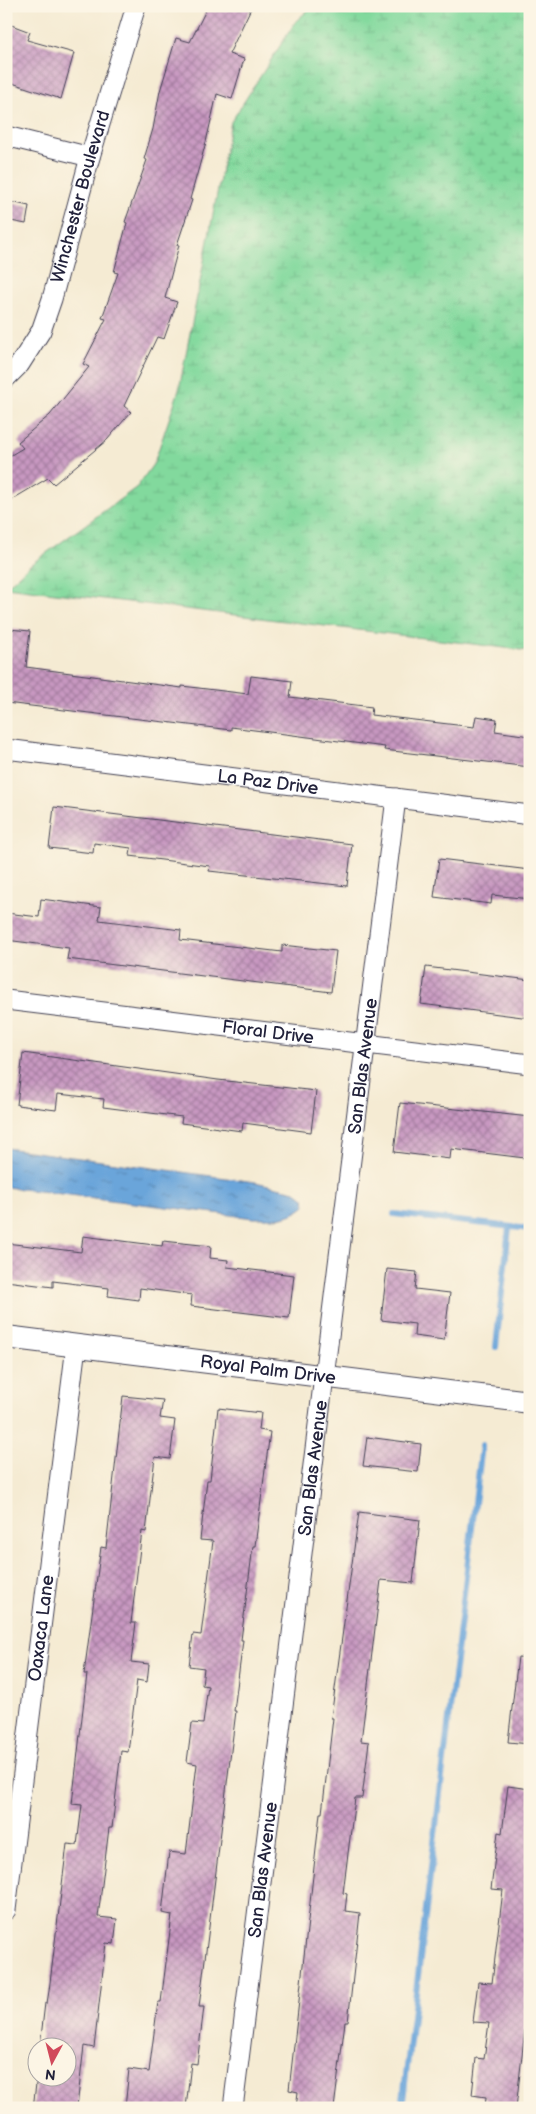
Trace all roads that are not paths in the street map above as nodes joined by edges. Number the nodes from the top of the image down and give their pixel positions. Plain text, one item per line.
1 (136, 6) edge
2 (6, 136) edge
3 (90, 157) junction
4 (6, 378) edge
5 (6, 749) edge
6 (396, 798) junction
7 (530, 815) edge
8 (6, 1000) edge
9 (366, 1044) junction
10 (530, 1064) edge
11 (6, 1337) edge
12 (76, 1346) junction
13 (324, 1376) junction
14 (530, 1402) edge
15 (6, 1910) edge
16 (233, 2108) edge

1 - 3 street, Winchester Boulevard
2 - 3 street
3 - 4 street, Winchester Boulevard
5 - 6 street, La Paz Drive
6 - 7 street, La Paz Drive
6 - 9 street, San Blas Avenue
8 - 9 street, Floral Drive
9 - 10 street, Floral Drive
9 - 13 street, San Blas Avenue
11 - 12 street, Royal Palm Drive
12 - 13 street, Royal Palm Drive
12 - 15 street, Oaxaca Lane
13 - 14 street, Royal Palm Drive
13 - 16 street, San Blas Avenue

